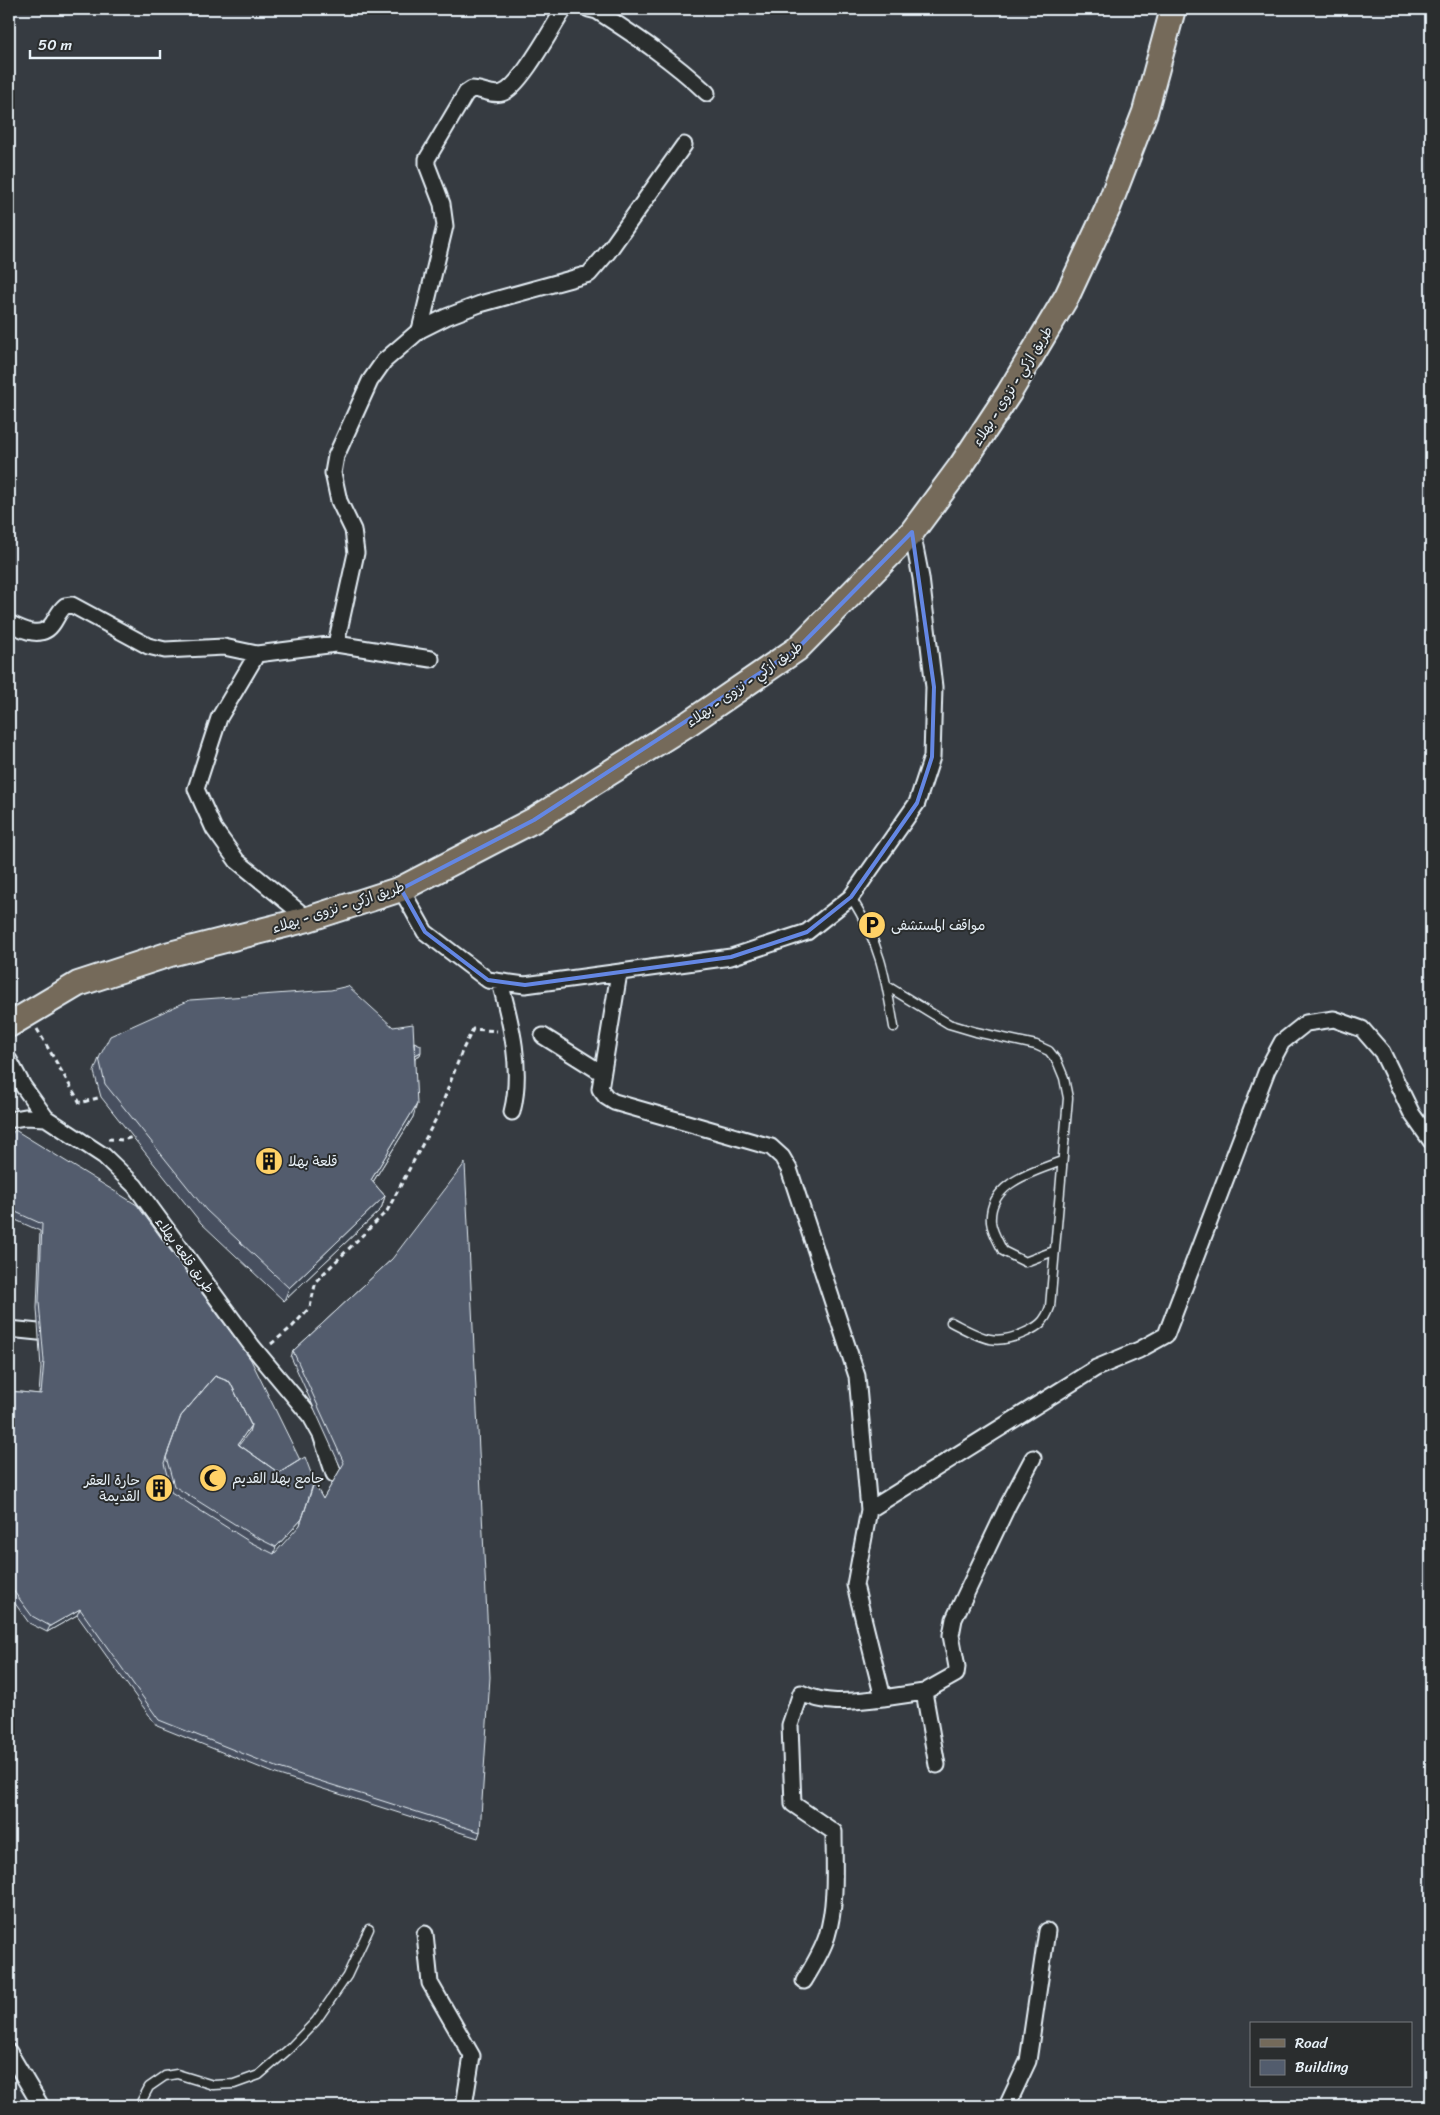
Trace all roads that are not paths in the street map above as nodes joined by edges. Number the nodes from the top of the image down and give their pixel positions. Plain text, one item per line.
1 (564, 9) edge
2 (589, 9) edge
3 (1173, 9) edge
4 (707, 93) dead end
5 (684, 145) dead end
6 (420, 330) junction
7 (912, 532) junction
8 (9, 624) edge
9 (336, 644) junction
10 (257, 654) junction
11 (431, 659) dead end
12 (402, 889) junction
13 (851, 897) junction
14 (308, 919) junction
15 (619, 973) junction
16 (500, 982) junction
17 (887, 986) junction
18 (18, 1020) edge
19 (894, 1027) dead end
20 (543, 1036) dead end
21 (9, 1060) edge
22 (602, 1073) junction
23 (512, 1112) dead end
24 (46, 1118) junction
25 (9, 1120) edge
26 (1431, 1141) edge
27 (1062, 1161) junction
28 (1054, 1251) junction
29 (952, 1322) dead end
30 (9, 1329) edge
31 (59, 1334) edge
32 (1033, 1458) dead end
33 (334, 1474) dead end
34 (869, 1510) junction
35 (924, 1692) junction
36 (883, 1698) junction
37 (937, 1765) dead end
38 (369, 1930) dead end
39 (1047, 1931) dead end
40 (425, 1934) dead end
41 (804, 1980) dead end
42 (9, 2052) edge
43 (41, 2106) edge
44 (139, 2106) edge
45 (464, 2106) edge
46 (1008, 2106) edge

1 - 6 street
2 - 4 street
3 - 7 main road, طريق ازكي - نزوى - بهلاء
5 - 6 street
6 - 9 street
7 - 12 main road, طريق ازكي - نزوى - بهلاء
7 - 13 street
8 - 10 street
9 - 10 street
9 - 11 street
10 - 14 street
12 - 14 main road, طريق ازكي - نزوى - بهلاء
12 - 16 street
13 - 15 street
13 - 17 lane
14 - 18 main road, طريق ازكي - نزوى - بهلاء
15 - 16 street
15 - 22 street
16 - 23 street
17 - 19 lane
17 - 27 lane
20 - 22 street
21 - 24 street, طريق قلعه بهلاء
22 - 34 street
24 - 25 street
24 - 33 street, طريق قلعه بهلاء
26 - 34 street
27 - 28 lane
27 - 28 lane
28 - 29 lane
30 - 31 street
32 - 35 street
34 - 36 street
35 - 36 street
35 - 37 street
36 - 41 street
38 - 44 lane
39 - 46 street
40 - 45 street
42 - 43 street

